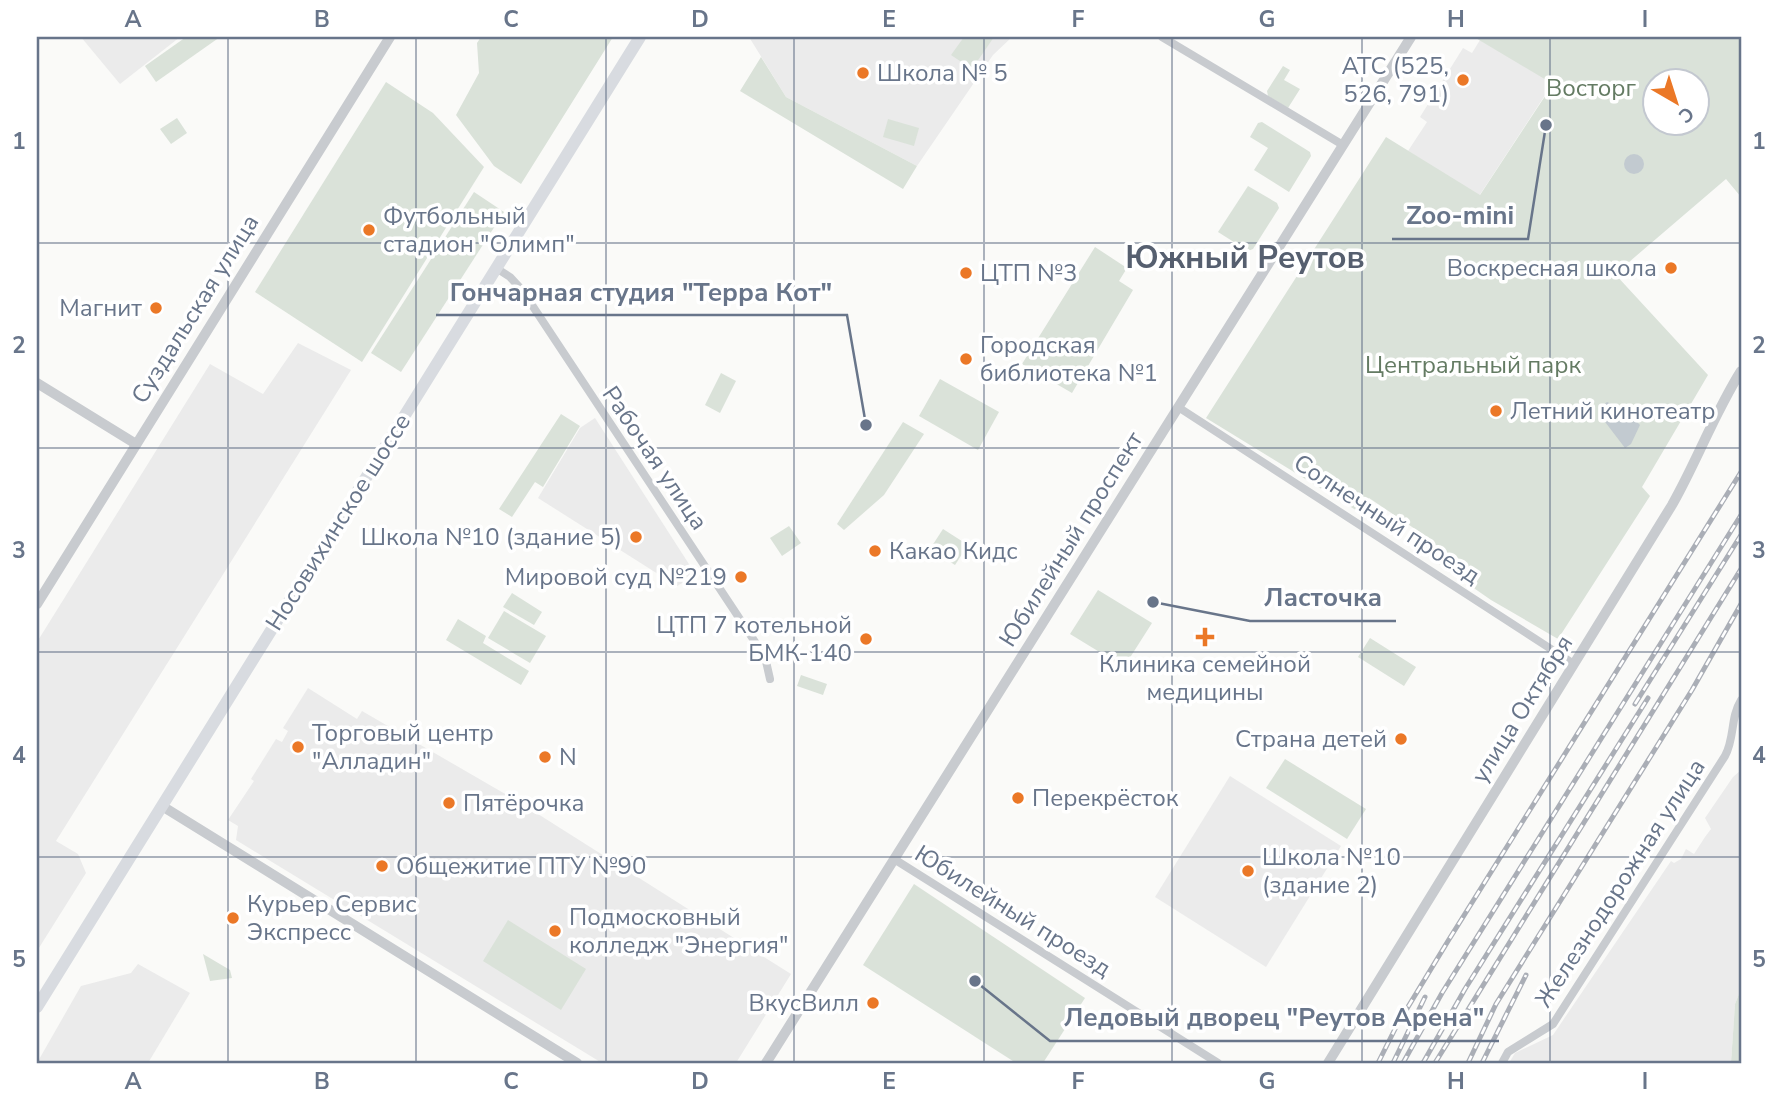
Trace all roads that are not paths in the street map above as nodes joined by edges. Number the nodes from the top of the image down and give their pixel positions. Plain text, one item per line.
1 (390, 37) edge
2 (640, 37) edge
3 (1162, 37) edge
4 (1411, 37) edge
5 (1343, 145) junction
6 (496, 268) junction
7 (1741, 371) edge
8 (37, 383) edge
9 (1178, 407) junction
10 (136, 444) junction
11 (37, 604) edge
12 (1574, 664) junction
13 (770, 679) dead end
14 (1741, 700) edge
15 (1737, 744) edge
16 (162, 806) junction
17 (894, 859) junction
18 (37, 1007) edge
19 (577, 1063) edge
20 (766, 1063) edge
21 (1218, 1063) edge
22 (1328, 1063) edge
23 (1502, 1063) edge

1 - 10 street, Суздальская улица
2 - 6 main road, Носовихинское шоссе
3 - 5 street
4 - 5 street, Юбилейный проспект
5 - 9 street, Юбилейный проспект
6 - 13 street, Рабочая улица
6 - 16 main road, Носовихинское шоссе
7 - 12 street, улица Октября
8 - 10 street
9 - 12 street, Солнечный проезд
9 - 17 street, Юбилейный проспект
10 - 11 street, Суздальская улица
12 - 22 street, улица Октября
14 - 15 street, Железнодорожная улица
15 - 23 street, Железнодорожная улица
16 - 18 main road, Носовихинское шоссе
16 - 19 street
17 - 20 street, Юбилейный проспект
17 - 21 street, Юбилейный проезд

